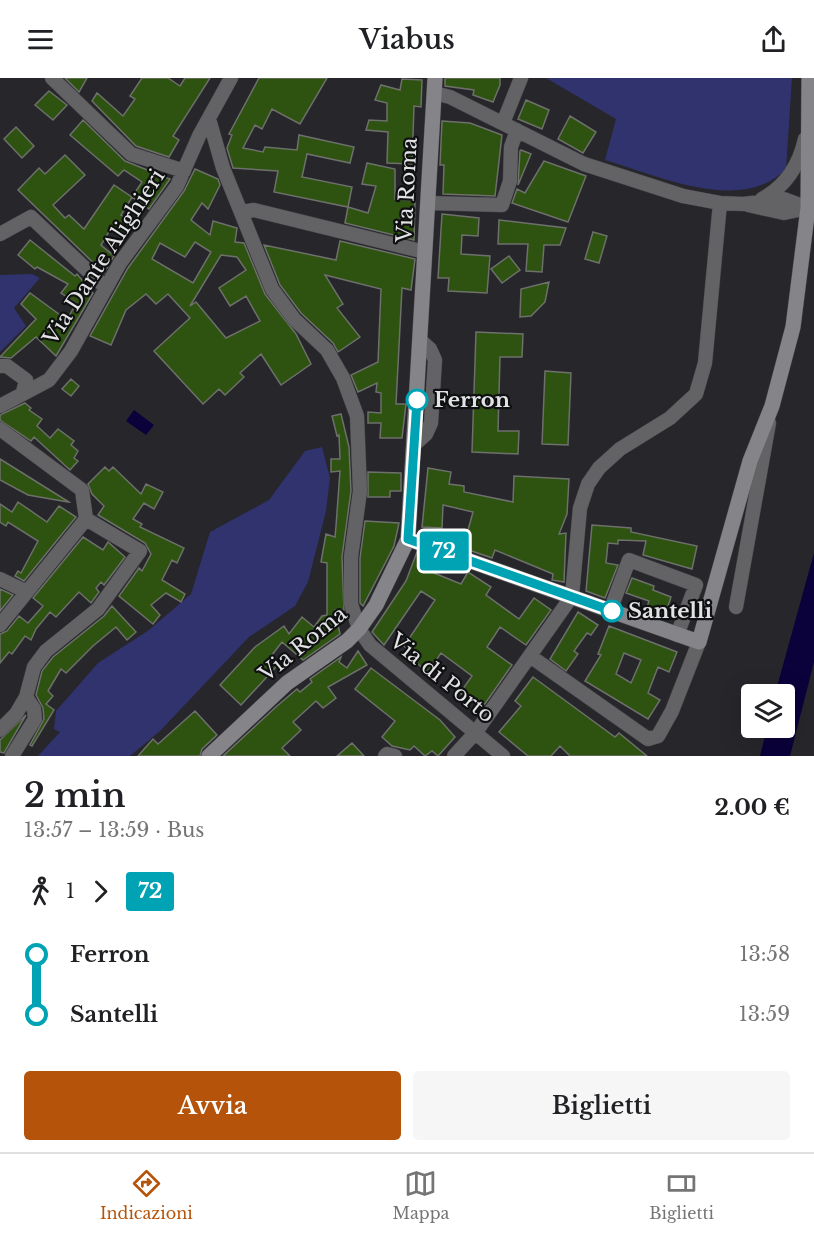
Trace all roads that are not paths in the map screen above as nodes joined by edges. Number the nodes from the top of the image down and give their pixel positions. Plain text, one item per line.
1 (52, 78) edge
2 (231, 78) edge
3 (521, 78) edge
4 (809, 78) edge
5 (434, 86) edge
6 (810, 117) junction
7 (209, 118) junction
8 (502, 123) junction
9 (517, 130) junction
10 (184, 171) junction
11 (759, 201) junction
12 (428, 203) junction
13 (720, 203) junction
14 (743, 204) junction
15 (808, 208) junction
16 (242, 212) junction
17 (0, 234) edge
18 (425, 252) junction
19 (106, 288) junction
20 (0, 366) edge
21 (23, 392) junction
22 (0, 406) edge
23 (772, 406) junction
24 (0, 429) edge
25 (86, 519) junction
26 (408, 539) junction
27 (0, 579) edge
28 (27, 591) junction
29 (572, 596) junction
30 (736, 608) dead end
31 (610, 610) junction
32 (0, 625) edge
33 (359, 629) junction
34 (677, 635) junction
35 (699, 642) junction
36 (530, 656) junction
37 (26, 697) junction
38 (0, 730) edge
39 (476, 732) junction
40 (12, 756) edge
41 (210, 756) edge
42 (385, 756) edge
43 (395, 756) edge
44 (454, 756) edge
45 (502, 756) edge

1 - 10 street
2 - 7 street, Via Dante Alighieri
3 - 8 street
4 - 6 main road
5 - 8 street
5 - 12 main road, Via Roma
6 - 11 street
6 - 15 main road
7 - 10 street, Via Dante Alighieri
7 - 16 street
8 - 9 street
9 - 12 street
9 - 13 street
10 - 19 street, Via Dante Alighieri
11 - 14 street
11 - 15 street
12 - 18 main road, Via Roma
13 - 14 street
13 - 29 street
14 - 15 street
15 - 23 main road
16 - 18 street
16 - 33 street
17 - 19 street
18 - 26 main road, Via Roma
19 - 21 street, Via Dante Alighieri
20 - 21 street
21 - 22 street, Via Dante Alighieri
23 - 30 street
23 - 35 main road
24 - 25 street
25 - 28 street
25 - 37 street
26 - 29 main road
26 - 33 main road, Via Roma
27 - 28 street
28 - 32 street
29 - 31 main road
29 - 36 street
31 - 34 main road
31 - 34 street
33 - 39 street, Via di Porto
33 - 41 main road, Via Roma
34 - 35 main road
35 - 36 street
36 - 39 street
37 - 38 street
37 - 40 street
39 - 44 street
39 - 45 street, Via di Porto
42 - 43 street

